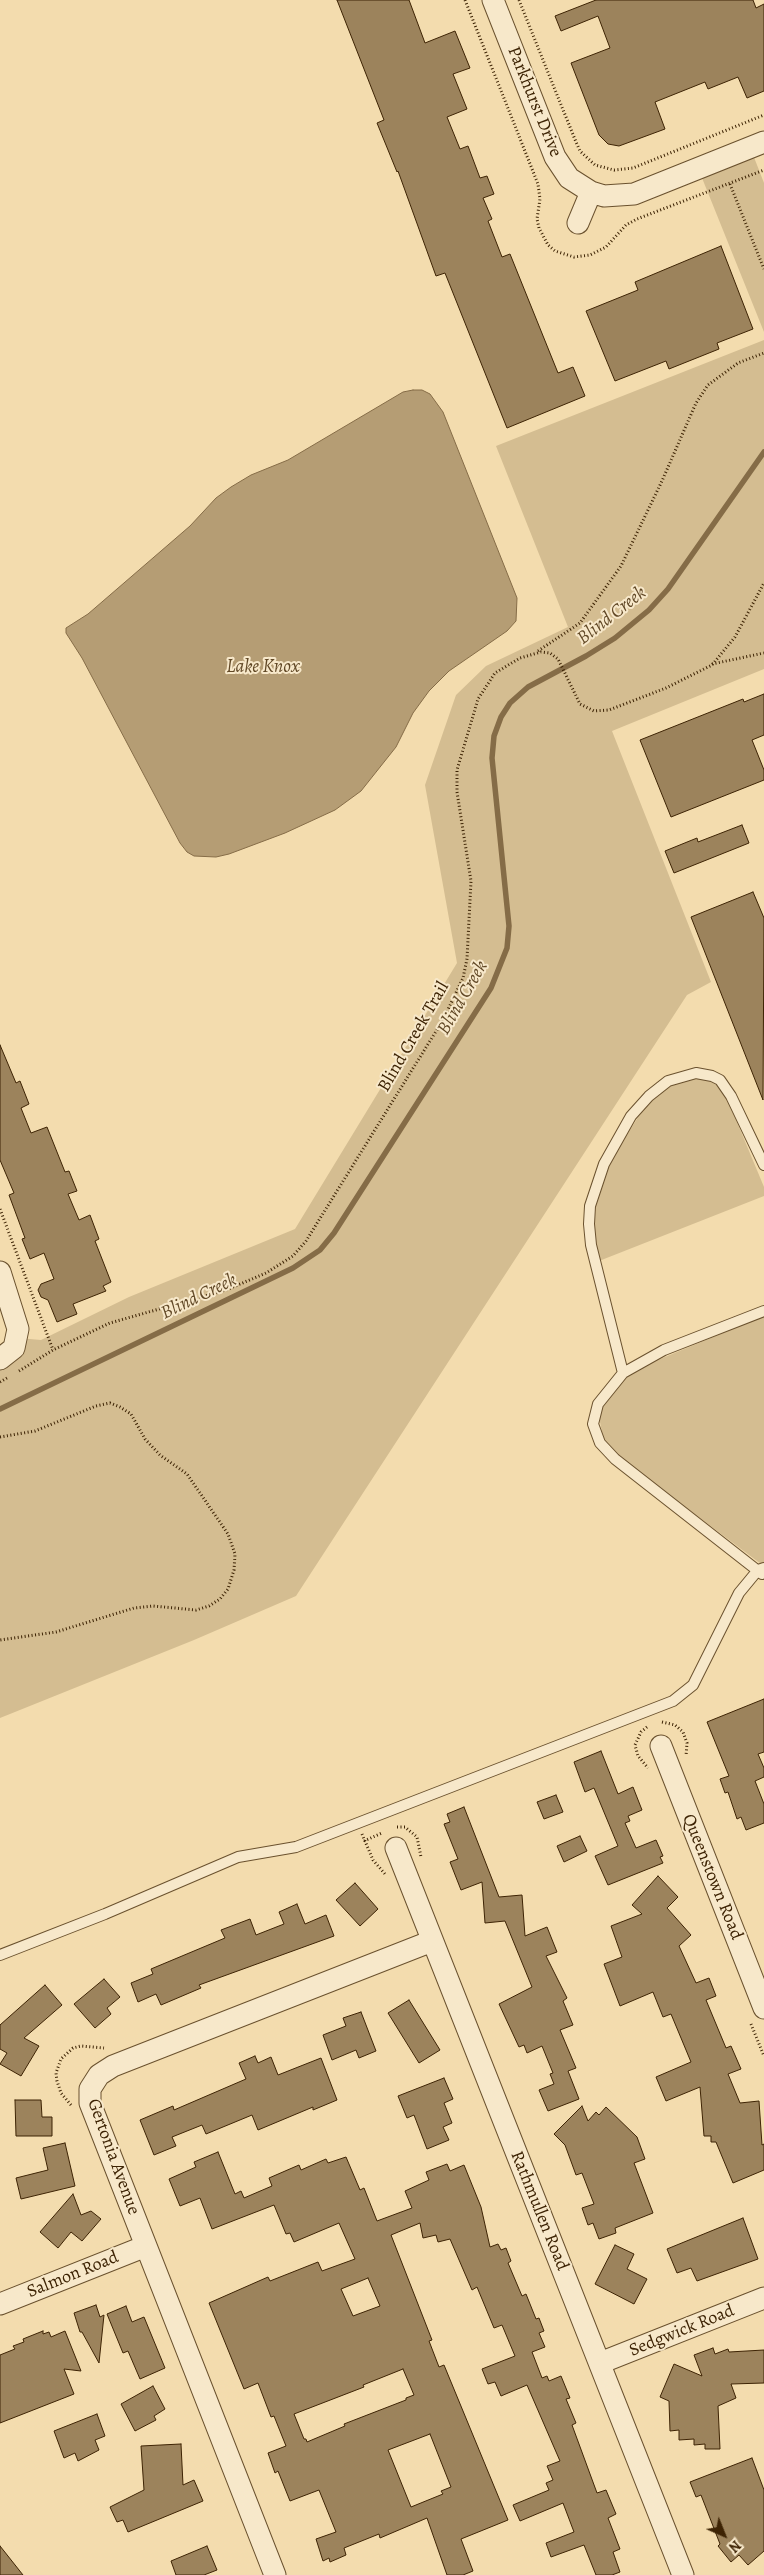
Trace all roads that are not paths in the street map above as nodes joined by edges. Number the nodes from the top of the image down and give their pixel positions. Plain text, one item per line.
1 (493, 0) edge
2 (764, 142) edge
3 (591, 192) junction
4 (578, 223) dead end
5 (764, 1165) edge
6 (0, 1272) edge
7 (764, 1311) edge
8 (0, 1359) edge
9 (623, 1374) junction
10 (762, 1571) edge
11 (661, 1746) dead end
12 (396, 1848) dead end
13 (432, 1941) junction
14 (0, 1955) edge
15 (764, 2008) edge
16 (146, 2246) junction
17 (764, 2298) edge
18 (0, 2304) edge
19 (600, 2364) junction
20 (275, 2575) edge
21 (683, 2575) edge

1 - 3 street, Parkhurst Drive
2 - 3 street, Parkhurst Drive
3 - 4 street
5 - 9 lane
6 - 8 street
7 - 9 lane
9 - 10 lane
10 - 14 lane
11 - 15 street, Queenstown Road
12 - 13 street, Rathmullen Road
13 - 16 street, Gertonia Avenue
13 - 19 street, Rathmullen Road
16 - 18 street, Salmon Road
16 - 20 street, Gertonia Avenue
17 - 19 street, Sedgwick Road
19 - 21 street, Rathmullen Road

